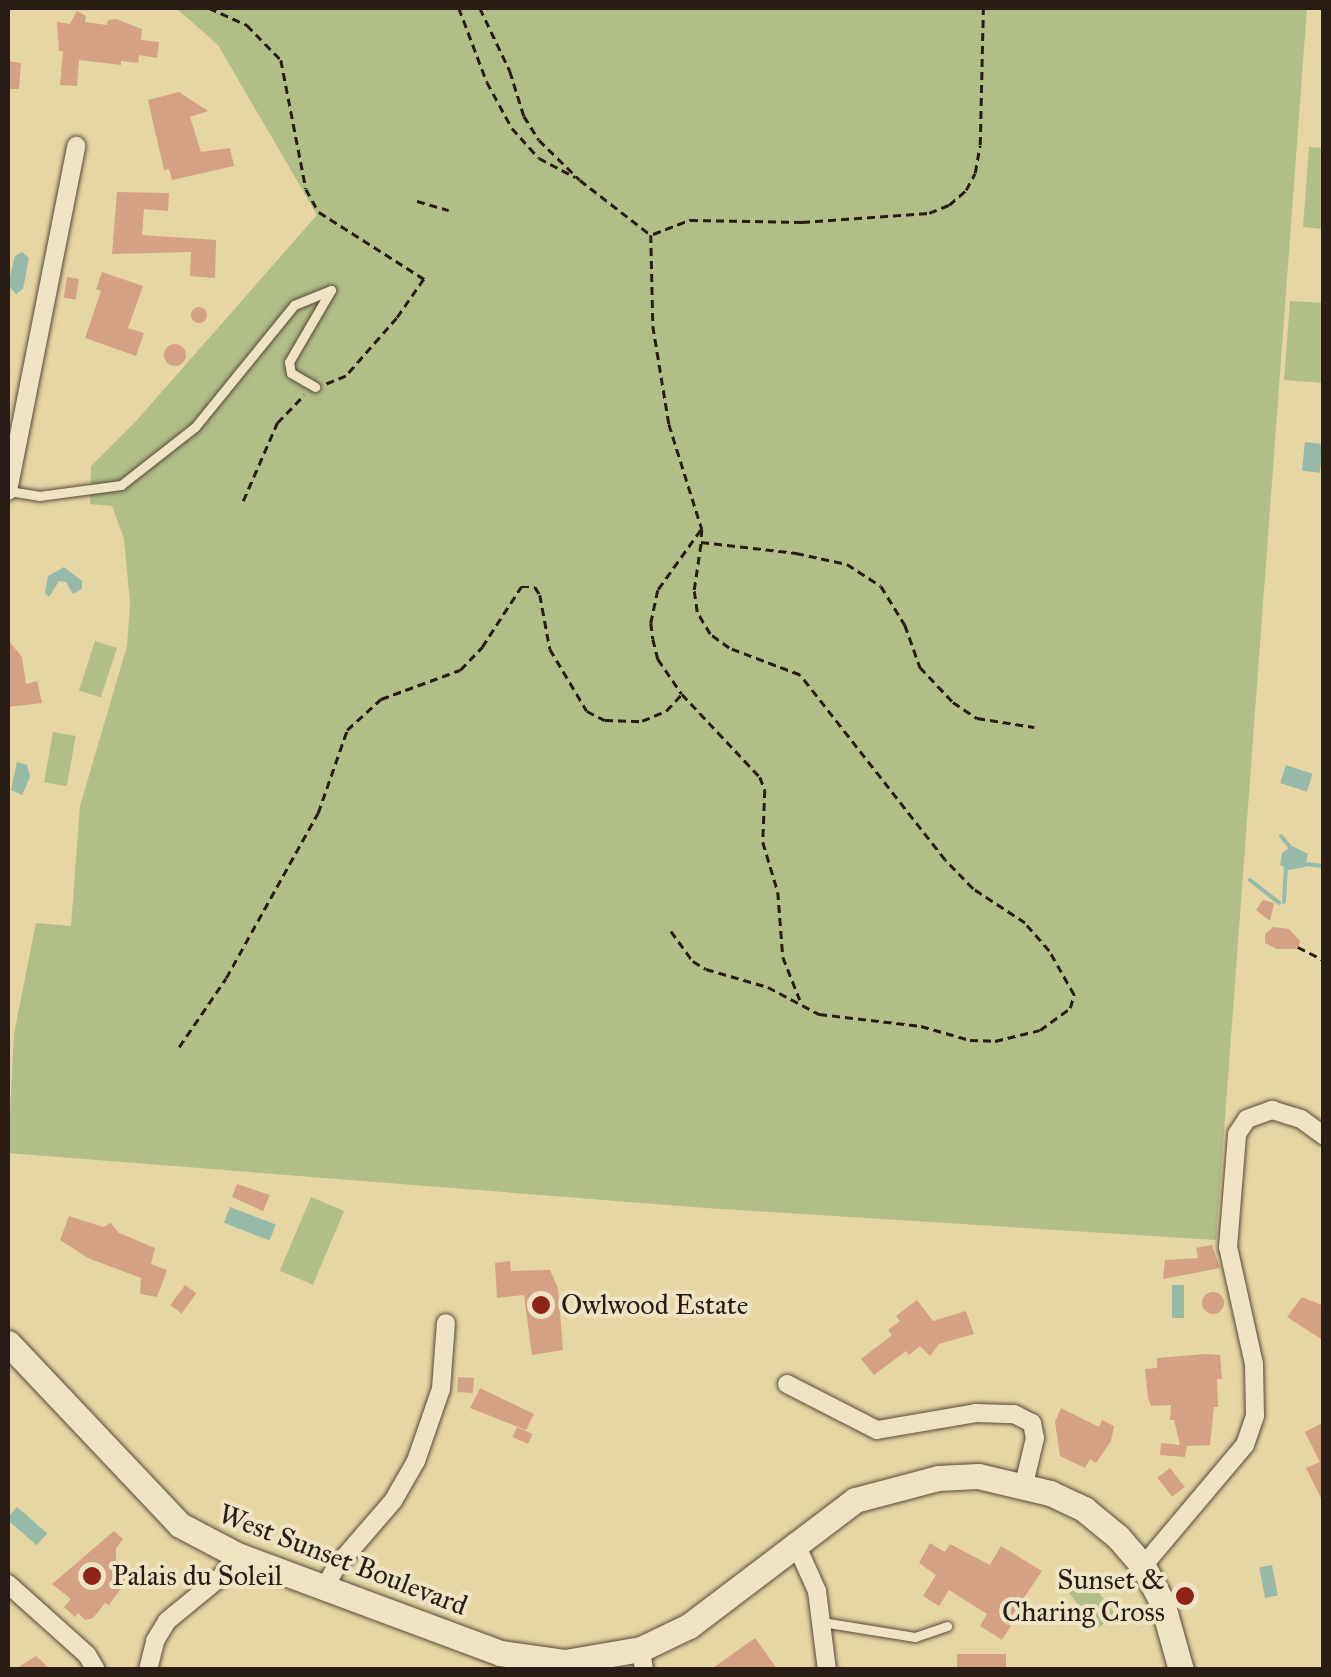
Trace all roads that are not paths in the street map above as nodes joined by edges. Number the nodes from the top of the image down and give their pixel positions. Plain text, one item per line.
1 (76, 146) dead end
2 (315, 387) road end
3 (8, 491) edge
4 (1324, 1136) edge
5 (446, 1322) dead end
6 (8, 1342) edge
7 (787, 1384) dead end
8 (1024, 1484) junction
9 (795, 1542) junction
10 (237, 1555) junction
11 (1144, 1566) junction
12 (8, 1584) edge
13 (324, 1588) junction
14 (822, 1622) junction
15 (947, 1626) dead end
16 (642, 1659) edge
17 (96, 1670) edge
18 (148, 1670) edge
19 (826, 1670) edge
20 (1181, 1670) edge

1 - 3 street
2 - 3 lane
4 - 11 street
5 - 13 street
6 - 10 main road, West Sunset Boulevard
7 - 8 street
8 - 9 main road, West Sunset Boulevard
8 - 11 main road, West Sunset Boulevard
9 - 14 street
9 - 16 main road, West Sunset Boulevard
10 - 13 main road, West Sunset Boulevard
10 - 18 street
11 - 20 main road, West Sunset Boulevard
12 - 17 street
13 - 16 main road, West Sunset Boulevard
14 - 15 lane
14 - 19 street

